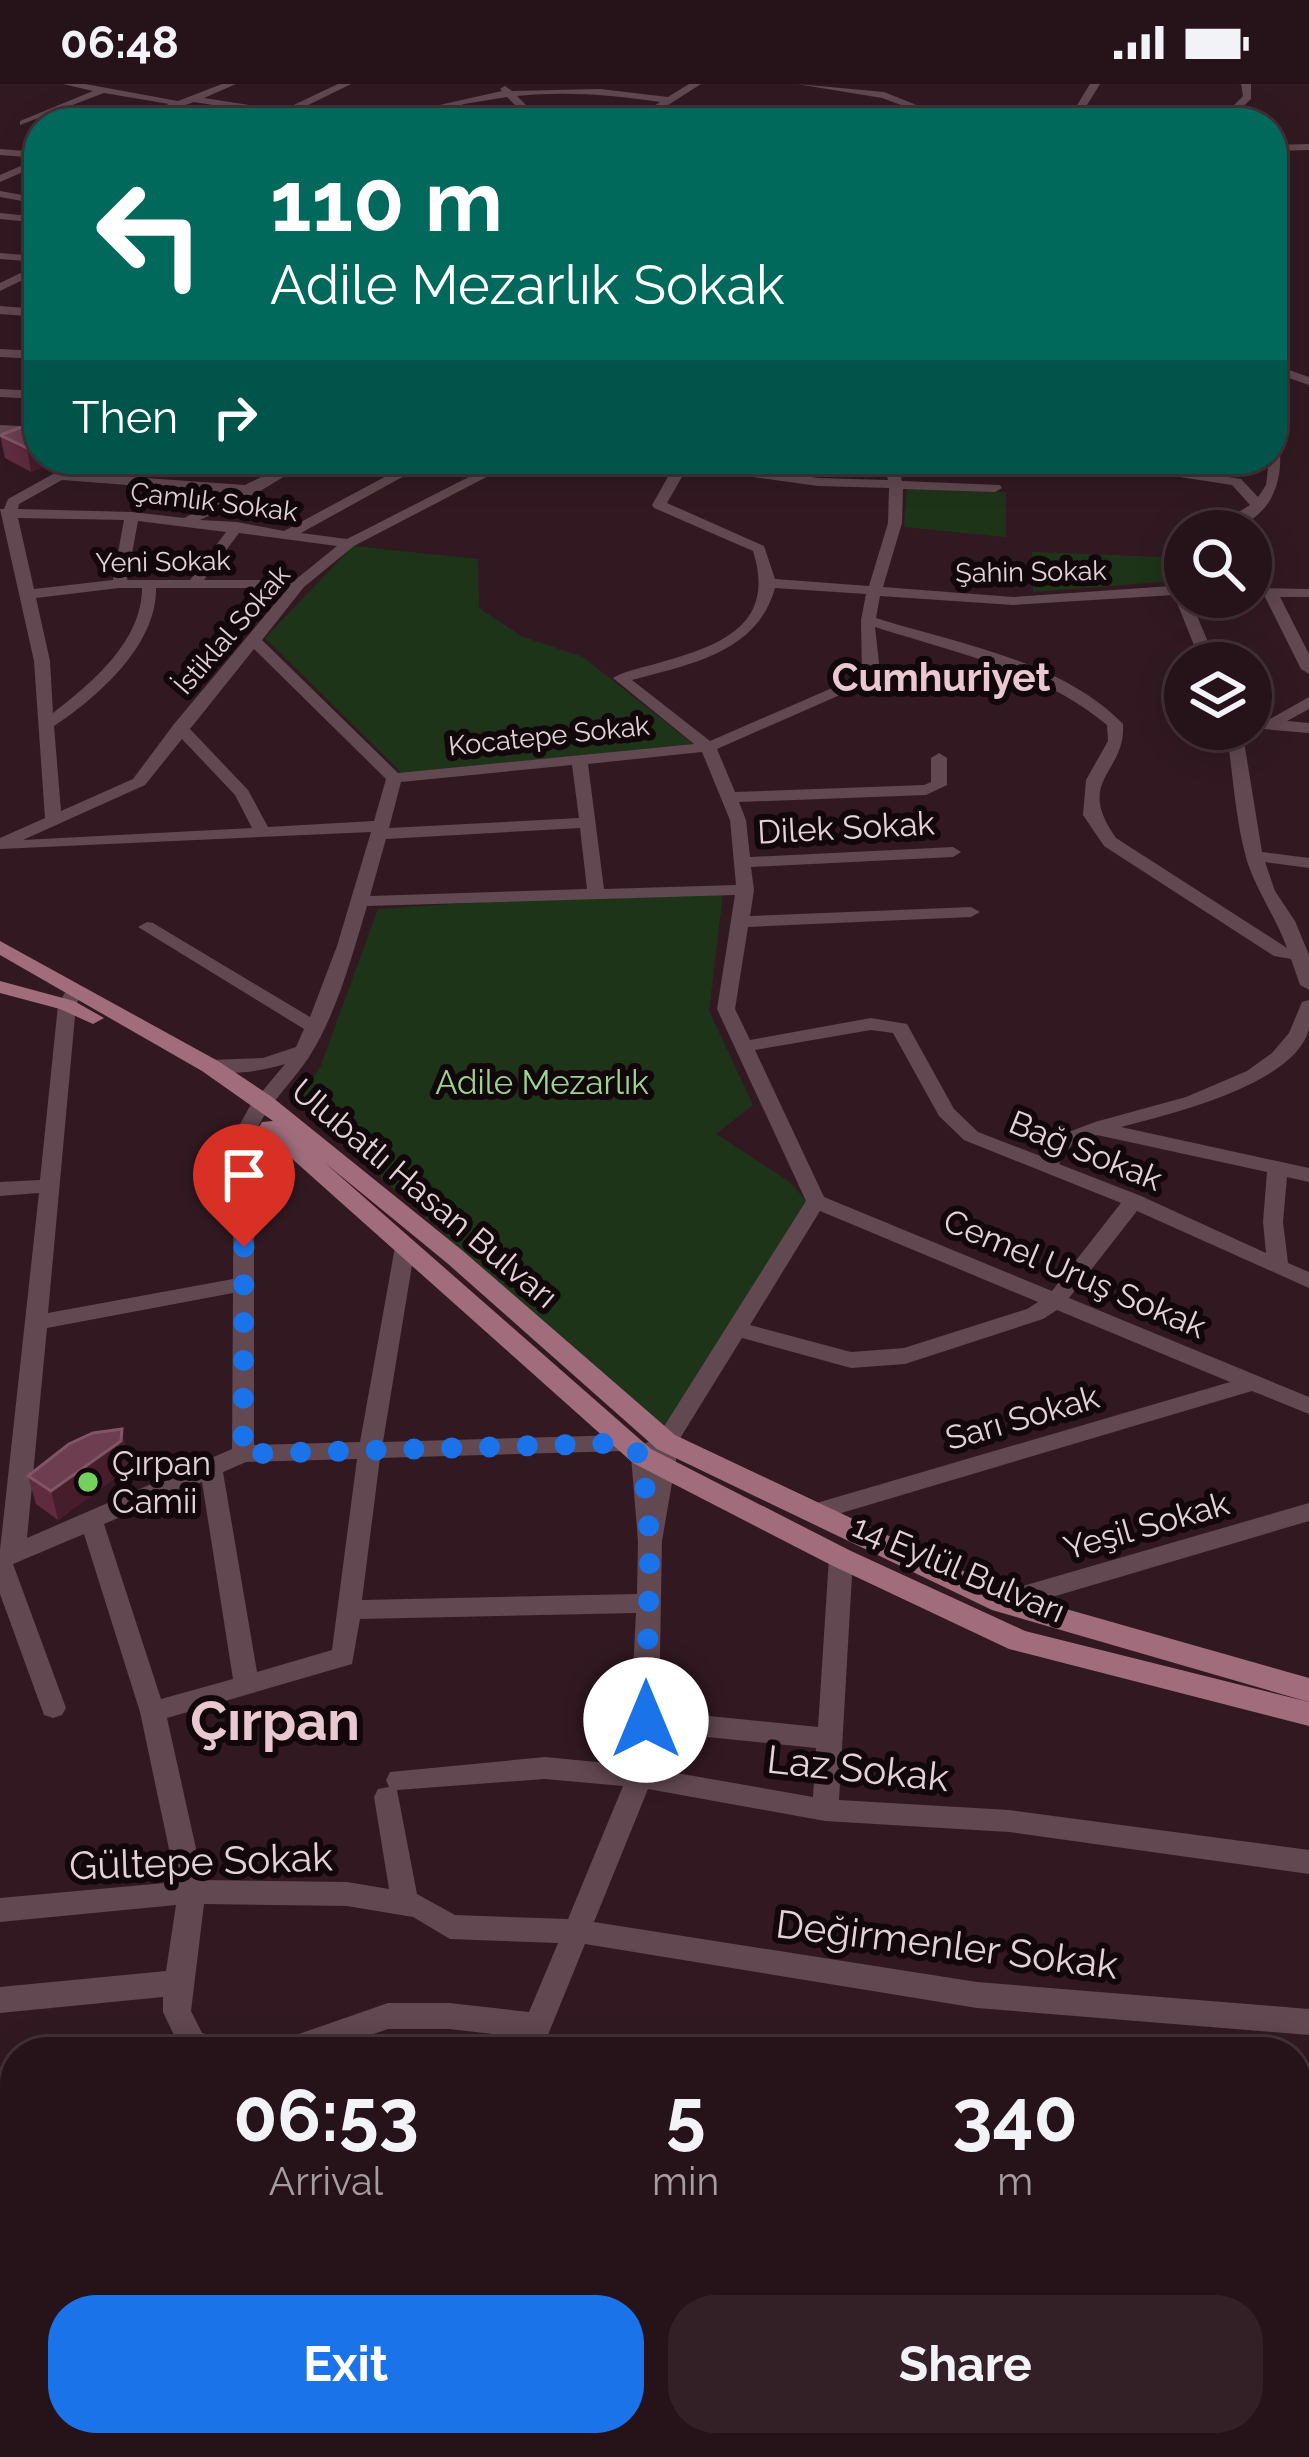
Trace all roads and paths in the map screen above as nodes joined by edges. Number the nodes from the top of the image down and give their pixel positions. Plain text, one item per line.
1 (68, 84) edge
2 (118, 84) edge
3 (231, 84) edge
4 (346, 84) edge
5 (696, 84) edge
6 (802, 84) edge
7 (868, 84) edge
8 (1246, 84) edge
9 (504, 88) edge
10 (106, 89) junction
11 (884, 95) junction
12 (194, 99) junction
13 (668, 100) junction
14 (176, 102) junction
15 (60, 108) edge
16 (161, 108) edge
17 (174, 108) edge
18 (252, 108) edge
19 (295, 108) edge
20 (431, 108) edge
21 (656, 108) edge
22 (921, 108) edge
23 (1233, 108) edge
24 (0, 120) edge
25 (23, 123) edge
26 (64, 474) edge
27 (280, 474) edge
28 (400, 474) edge
29 (485, 474) edge
30 (676, 474) edge
31 (764, 474) edge
32 (895, 474) edge
33 (1185, 474) edge
34 (1276, 474) edge
35 (60, 476) junction
36 (898, 483) junction
37 (995, 488) dead end
38 (252, 490) junction
39 (1260, 507) junction
40 (1254, 510) edge
41 (5, 513) edge
42 (131, 516) junction
43 (189, 521) junction
44 (237, 526) junction
45 (286, 535) junction
46 (350, 543) junction
47 (149, 583) junction
48 (119, 584) junction
49 (194, 584) junction
50 (299, 584) junction
51 (769, 584) junction
52 (1164, 591) edge
53 (1272, 592) edge
54 (878, 593) junction
55 (1309, 593) edge
56 (29, 594) junction
57 (1272, 596) edge
58 (868, 620) junction
59 (252, 639) junction
60 (1309, 669) edge
61 (1309, 702) edge
62 (1272, 725) joint
63 (44, 726) junction
64 (180, 727) junction
65 (1309, 728) edge
66 (708, 747) junction
67 (1237, 750) edge
68 (939, 758) dead end
69 (580, 761) junction
70 (394, 778) junction
71 (729, 797) junction
72 (53, 820) junction
73 (588, 823) junction
74 (380, 830) junction
75 (262, 832) junction
76 (0, 845) edge
77 (953, 852) dead end
78 (1254, 856) junction
79 (742, 862) junction
80 (1309, 863) edge
81 (745, 890) junction
82 (596, 893) junction
83 (364, 901) junction
84 (970, 912) dead end
85 (740, 922) junction
86 (147, 927) dead end
87 (0, 947) edge
88 (1300, 955) junction
89 (1309, 986) edge
90 (0, 987) edge
91 (71, 998) junction
92 (1309, 1006) edge
93 (314, 1027) junction
94 (741, 1047) junction
95 (304, 1051) junction
96 (210, 1066) junction
97 (258, 1107) junction
98 (1096, 1128) junction
99 (1046, 1166) junction
100 (1278, 1167) junction
101 (1309, 1175) edge
102 (50, 1186) junction
103 (0, 1189) edge
104 (816, 1202) junction
105 (1134, 1202) junction
106 (405, 1247) junction
107 (1277, 1263) junction
108 (1309, 1281) edge
109 (244, 1284) junction
110 (1055, 1301) junction
111 (35, 1323) junction
112 (737, 1328) junction
113 (1253, 1383) junction
114 (1309, 1406) edge
115 (370, 1449) junction
116 (649, 1452) junction
117 (243, 1454) junction
118 (10, 1462) edge
119 (211, 1468) junction
120 (1309, 1512) edge
121 (811, 1514) junction
122 (91, 1520) junction
123 (7, 1557) edge
124 (841, 1558) junction
125 (1002, 1602) junction
126 (646, 1603) junction
127 (348, 1610) junction
128 (247, 1685) junction
129 (1309, 1690) edge
130 (53, 1708) dead end
131 (153, 1712) junction
132 (1309, 1714) edge
133 (646, 1720) junction
134 (831, 1738) junction
135 (640, 1777) junction
136 (825, 1810) junction
137 (1309, 1862) edge
138 (193, 1892) junction
139 (405, 1904) junction
140 (0, 1910) edge
141 (578, 1930) junction
142 (178, 1983) junction
143 (0, 2000) edge
144 (1309, 2021) edge
145 (190, 2037) edge
146 (328, 2037) edge
147 (508, 2037) edge
148 (534, 2037) edge

1 - 10 street
2 - 10 street
3 - 12 street
4 - 19 street
5 - 13 street
6 - 11 street
7 - 11 street
8 - 23 street
9 - 13 street
9 - 20 street
10 - 14 street
10 - 15 street
11 - 22 street
12 - 14 street
12 - 17 street
12 - 18 street
13 - 21 street
14 - 16 street
24 - 25 street
26 - 35 street
27 - 38 street
28 - 45 street
29 - 46 street, İstiklal Sokak
30 - 51 street
31 - 36 street
32 - 36 street
33 - 39 street
34 - 39 street
35 - 38 street
35 - 41 street
36 - 37 street
36 - 54 street
38 - 43 street
39 - 40 street
41 - 42 street, Çamlık Sokak
41 - 56 street
42 - 43 street, Çamlık Sokak
42 - 48 street
43 - 44 street, Çamlık Sokak
44 - 45 street, Çamlık Sokak
44 - 49 street
45 - 46 street, Çamlık Sokak
46 - 50 street, İstiklal Sokak
47 - 48 street, Yeni Sokak
47 - 49 street, Yeni Sokak
47 - 63 street
48 - 56 street, Yeni Sokak
49 - 50 street, Yeni Sokak
50 - 59 street, İstiklal Sokak
51 - 54 street, Şahin Sokak
51 - 66 street
52 - 54 street, Şahin Sokak
53 - 55 street
54 - 58 street
56 - 63 street
57 - 60 street
58 - 66 street, Kocatepe Sokak
58 - 88 street
59 - 64 street, İstiklal Sokak
59 - 70 street
61 - 62 street
62 - 65 street
63 - 72 street
64 - 72 street, İstiklal Sokak
64 - 75 street
66 - 69 street, Kocatepe Sokak
66 - 71 street
67 - 78 street
68 - 71 street
69 - 70 street, Kocatepe Sokak
69 - 73 street
70 - 74 street
71 - 79 street
72 - 76 street, İstiklal Sokak
73 - 74 street
73 - 82 street
74 - 75 street
74 - 83 street
75 - 76 street
77 - 79 street, Dilek Sokak
78 - 80 street
78 - 88 street
79 - 81 street
81 - 82 street
81 - 85 street
82 - 83 street
83 - 93 street
84 - 85 street
85 - 94 street
86 - 93 street
87 - 91 main road, Ulubatlı Hasan Bulvarı
88 - 89 street
90 - 91 main road, Ulubatlı Hasan Bulvarı
91 - 96 main road, Ulubatlı Hasan Bulvarı
91 - 97 main road, Ulubatlı Hasan Bulvarı
91 - 102 street
92 - 98 street
93 - 95 street
94 - 99 street, Bağ Sokak
94 - 104 street
95 - 96 street
95 - 97 street
96 - 97 main road, Ulubatlı Hasan Bulvarı
97 - 106 main road, Ulubatlı Hasan Bulvarı
97 - 109 street
97 - 116 main road, Ulubatlı Hasan Bulvarı
98 - 99 street
98 - 100 street
99 - 105 street, Bağ Sokak
100 - 101 street
100 - 107 street
102 - 103 street
102 - 111 street
104 - 110 street, Cemel Uruş Sokak
104 - 112 street
105 - 107 street, Bağ Sokak
105 - 110 street
106 - 115 street
106 - 116 main road, Ulubatlı Hasan Bulvarı
107 - 108 street, Bağ Sokak
109 - 111 street
109 - 117 street
110 - 112 street
110 - 113 street, Cemel Uruş Sokak
111 - 118 street
112 - 116 street
113 - 114 street, Cemel Uruş Sokak
113 - 121 street, Sarı Sokak
115 - 116 street
115 - 117 street
115 - 127 street
116 - 121 main road, 14 Eylül Bulvarı
116 - 124 main road, 14 Eylül Bulvarı
116 - 126 street
117 - 119 street
118 - 123 street
119 - 122 street
119 - 128 street
120 - 125 street, Yeşil Sokak
121 - 125 main road, 14 Eylül Bulvarı
122 - 123 street
122 - 131 street
123 - 130 street
124 - 132 main road, 14 Eylül Bulvarı
124 - 134 street
125 - 129 main road, 14 Eylül Bulvarı
126 - 127 street
126 - 133 street
127 - 128 street
128 - 131 street
131 - 138 street
133 - 134 street
133 - 135 street
134 - 136 street
135 - 136 street, Laz Sokak
135 - 139 street, Laz Sokak
135 - 141 street
136 - 137 street, Laz Sokak
138 - 139 street, Gültepe Sokak
138 - 140 street, Gültepe Sokak
138 - 142 street
139 - 141 street, Gültepe Sokak
141 - 144 street, Değirmenler Sokak
141 - 148 street
142 - 143 street
142 - 145 street
146 - 147 street

